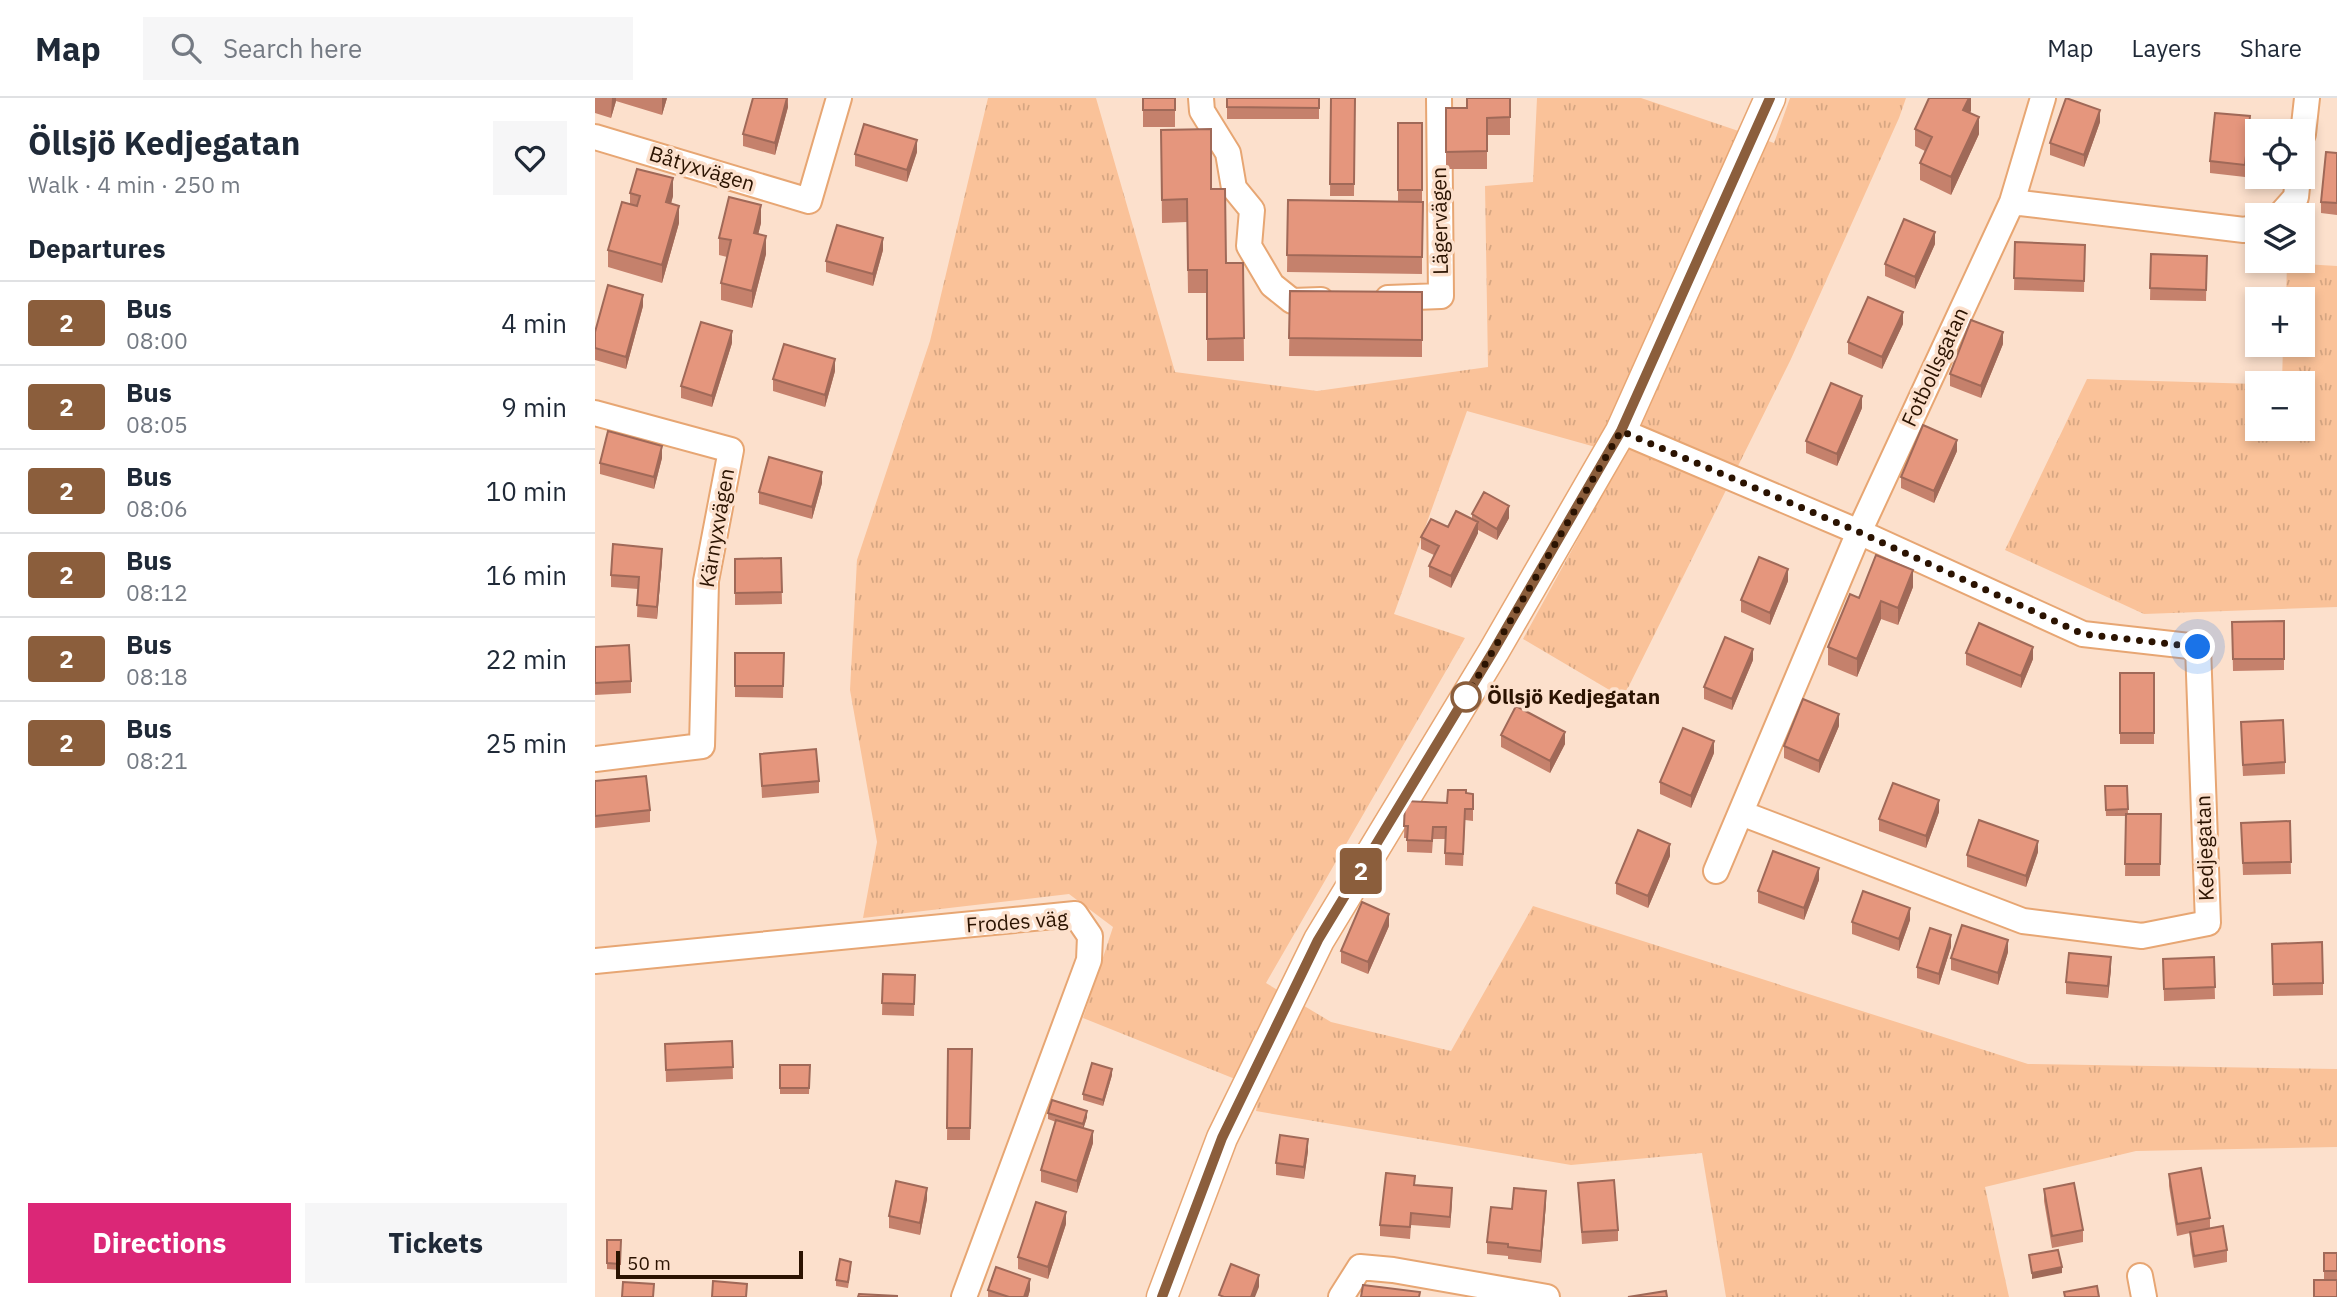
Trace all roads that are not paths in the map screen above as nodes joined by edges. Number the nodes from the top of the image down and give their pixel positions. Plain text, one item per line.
1 (839, 98) edge
2 (1201, 98) edge
3 (1439, 98) edge
4 (1770, 98) edge
5 (2043, 98) edge
6 (2307, 98) edge
7 (2305, 119) edge
8 (595, 136) edge
9 (2012, 202) junction
10 (2245, 230) edge
11 (595, 412) edge
12 (1621, 431) junction
13 (1859, 532) junction
14 (595, 759) edge
15 (1741, 813) junction
16 (1716, 871) dead end
17 (595, 961) edge
18 (964, 1297) edge
19 (1162, 1297) edge
20 (1341, 1297) edge
21 (1547, 1297) edge

1 - 8 street, Båtyxvägen
2 - 3 street, Lägervägen
4 - 12 street
5 - 9 street, Fotbollsgatan
6 - 7 street
9 - 10 street
9 - 13 street, Fotbollsgatan
11 - 14 street, Kärnyxvägen
12 - 13 street, Kedjegatan
12 - 19 street
13 - 15 street
13 - 15 street, Kedjegatan
15 - 16 street
17 - 18 street, Frodes väg
20 - 21 street

